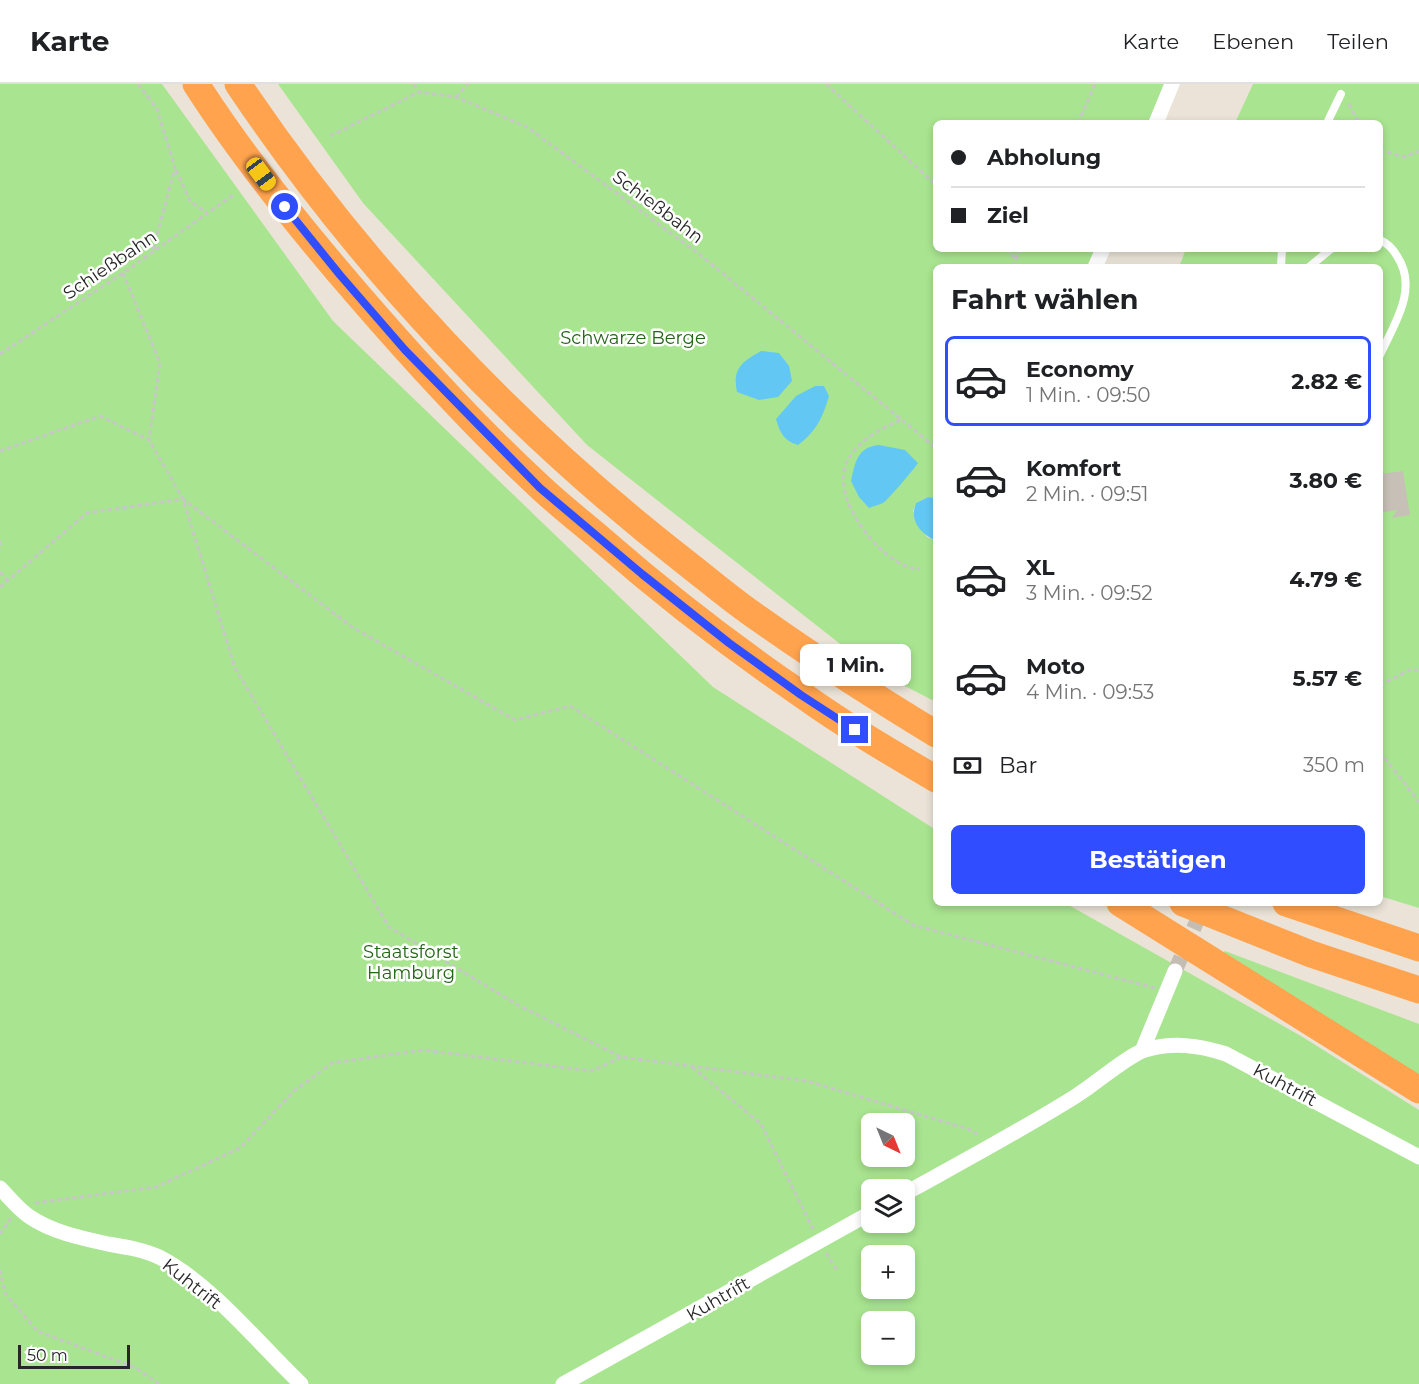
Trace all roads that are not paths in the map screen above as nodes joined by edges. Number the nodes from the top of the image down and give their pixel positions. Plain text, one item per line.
1 (196, 84) edge
2 (238, 84) edge
3 (1172, 84) edge
4 (1341, 94) dead end
5 (1157, 120) edge
6 (1328, 120) edge
7 (1383, 242) edge
8 (1327, 252) edge
9 (1313, 264) edge
10 (1383, 349) edge
11 (933, 732) edge
12 (933, 777) edge
13 (1125, 906) edge
14 (1191, 906) edge
15 (1295, 906) edge
16 (1419, 948) edge
17 (1175, 971) tunnel mouth
18 (1419, 990) edge
19 (1142, 1051) junction
20 (1419, 1089) edge
21 (1419, 1157) edge
22 (0, 1188) edge
23 (915, 1188) edge
24 (861, 1218) edge
25 (301, 1384) edge
26 (563, 1384) edge

1 - 12 highway
2 - 11 highway
3 - 5 street
4 - 6 lane
7 - 10 lane
8 - 9 lane
13 - 20 highway
14 - 18 highway
15 - 16 highway
17 - 19 street
19 - 21 street, Kuhtrift
19 - 23 street, Kuhtrift
22 - 25 street, Kuhtrift
24 - 26 street, Kuhtrift

